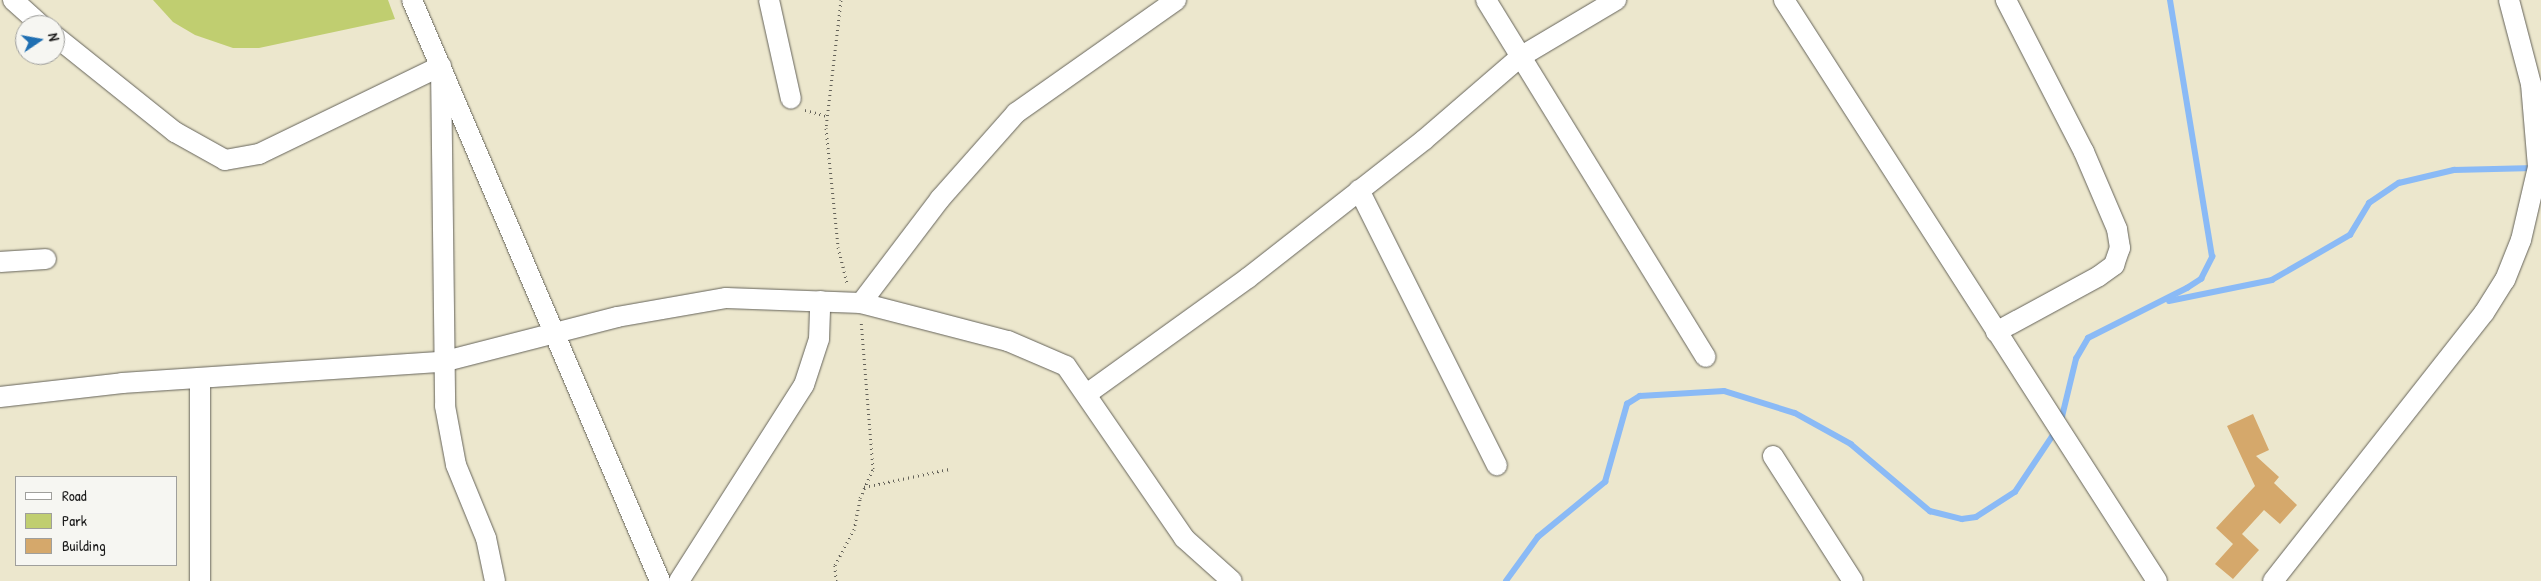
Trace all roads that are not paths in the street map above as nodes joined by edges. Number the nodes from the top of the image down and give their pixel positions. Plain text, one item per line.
1 (13, 0) edge
2 (412, 0) edge
3 (769, 0) edge
4 (1176, 0) edge
5 (1486, 0) edge
6 (1616, 0) edge
7 (1784, 0) edge
8 (2006, 0) edge
9 (2509, 0) edge
10 (30, 15) edge
11 (65, 44) edge
12 (1520, 57) junction
13 (441, 66) junction
14 (791, 100) dead end
15 (2540, 165) edge
16 (1359, 190) junction
17 (46, 259) dead end
18 (0, 262) edge
19 (820, 301) junction
20 (862, 303) junction
21 (555, 332) junction
22 (1996, 332) junction
23 (1706, 357) dead end
24 (442, 362) junction
25 (200, 379) junction
26 (1088, 392) junction
27 (0, 397) edge
28 (1773, 456) dead end
29 (1497, 464) dead end
30 (200, 581) edge
31 (495, 581) edge
32 (660, 581) edge
33 (680, 581) edge
34 (1232, 581) edge
35 (1853, 581) edge
36 (2157, 581) edge
37 (2272, 581) edge

1 - 10 street
2 - 13 street
3 - 14 street
4 - 20 street
5 - 12 street
6 - 12 street
7 - 22 street
8 - 22 street
9 - 15 street
11 - 13 street
12 - 16 street
12 - 23 street
13 - 21 street
13 - 24 street
15 - 37 street
16 - 26 street
16 - 29 street
17 - 18 street
19 - 20 street
19 - 21 street
19 - 33 street
20 - 26 street
21 - 24 street
21 - 32 street
22 - 36 street
24 - 25 street
24 - 31 street
25 - 27 street
25 - 30 street
26 - 34 street
28 - 35 street

